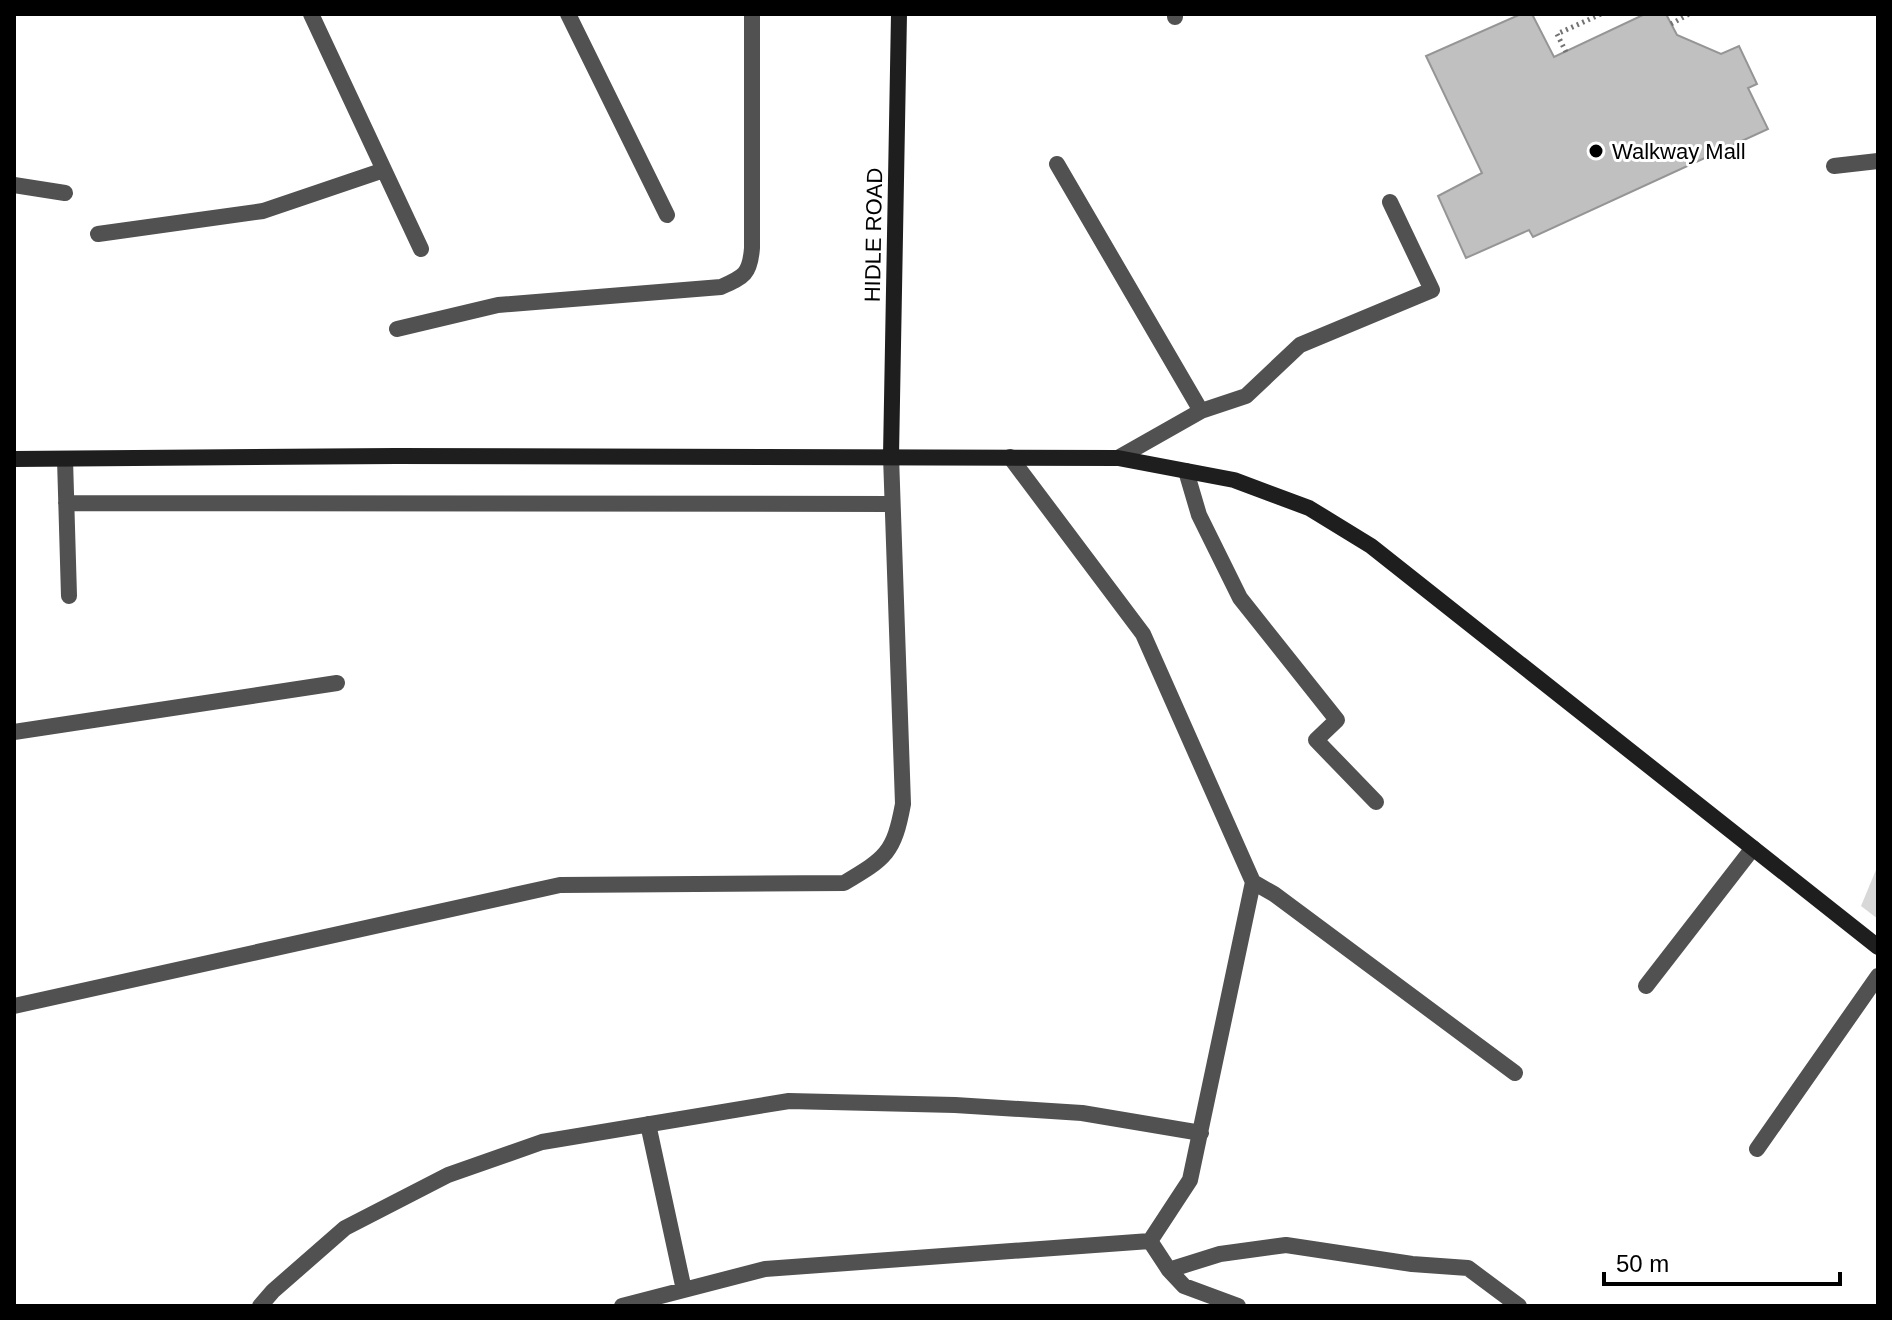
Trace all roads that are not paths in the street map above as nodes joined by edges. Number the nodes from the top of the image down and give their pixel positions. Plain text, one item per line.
1 (311, 14) edge
2 (568, 14) edge
3 (752, 14) edge
4 (899, 14) edge
5 (1878, 161) edge
6 (1057, 164) dead end
7 (1834, 166) dead end
8 (384, 170) junction
9 (14, 185) edge
10 (65, 193) dead end
11 (1390, 202) dead end
12 (667, 215) dead end
13 (98, 234) dead end
14 (421, 249) dead end
15 (397, 329) dead end
16 (1201, 411) junction
17 (891, 456) junction
18 (1010, 457) junction
19 (1118, 458) junction
20 (14, 459) edge
21 (65, 459) junction
22 (1186, 471) junction
23 (66, 503) junction
24 (892, 504) junction
25 (69, 596) dead end
26 (337, 683) dead end
27 (14, 732) edge
28 (1376, 802) dead end
29 (1753, 848) junction
30 (1253, 882) junction
31 (1878, 947) edge
32 (1878, 976) edge
33 (1646, 986) dead end
34 (14, 1006) edge
35 (1515, 1073) dead end
36 (648, 1124) junction
37 (1201, 1133) junction
38 (1757, 1149) dead end
39 (1150, 1241) junction
40 (1169, 1270) junction
41 (684, 1290) junction
42 (260, 1306) edge
43 (622, 1306) edge
44 (1238, 1306) edge
45 (1519, 1306) edge

1 - 8 street
2 - 12 street
3 - 15 street
4 - 17 main road, HIDLE ROAD
5 - 7 street
6 - 16 street
8 - 13 street
8 - 14 street
9 - 10 street
11 - 16 street
16 - 19 street
17 - 18 main road
17 - 21 main road
17 - 24 street
18 - 19 main road
18 - 30 street
19 - 22 main road
20 - 21 main road
21 - 23 street
22 - 28 street
22 - 29 main road
23 - 24 street
23 - 25 street
24 - 34 street
26 - 27 street
29 - 31 main road
29 - 33 street
30 - 35 street
30 - 37 street
32 - 38 street
36 - 37 street
36 - 41 street
36 - 42 street
37 - 39 street
39 - 40 street
39 - 41 street
40 - 44 street
40 - 45 street
41 - 43 street

